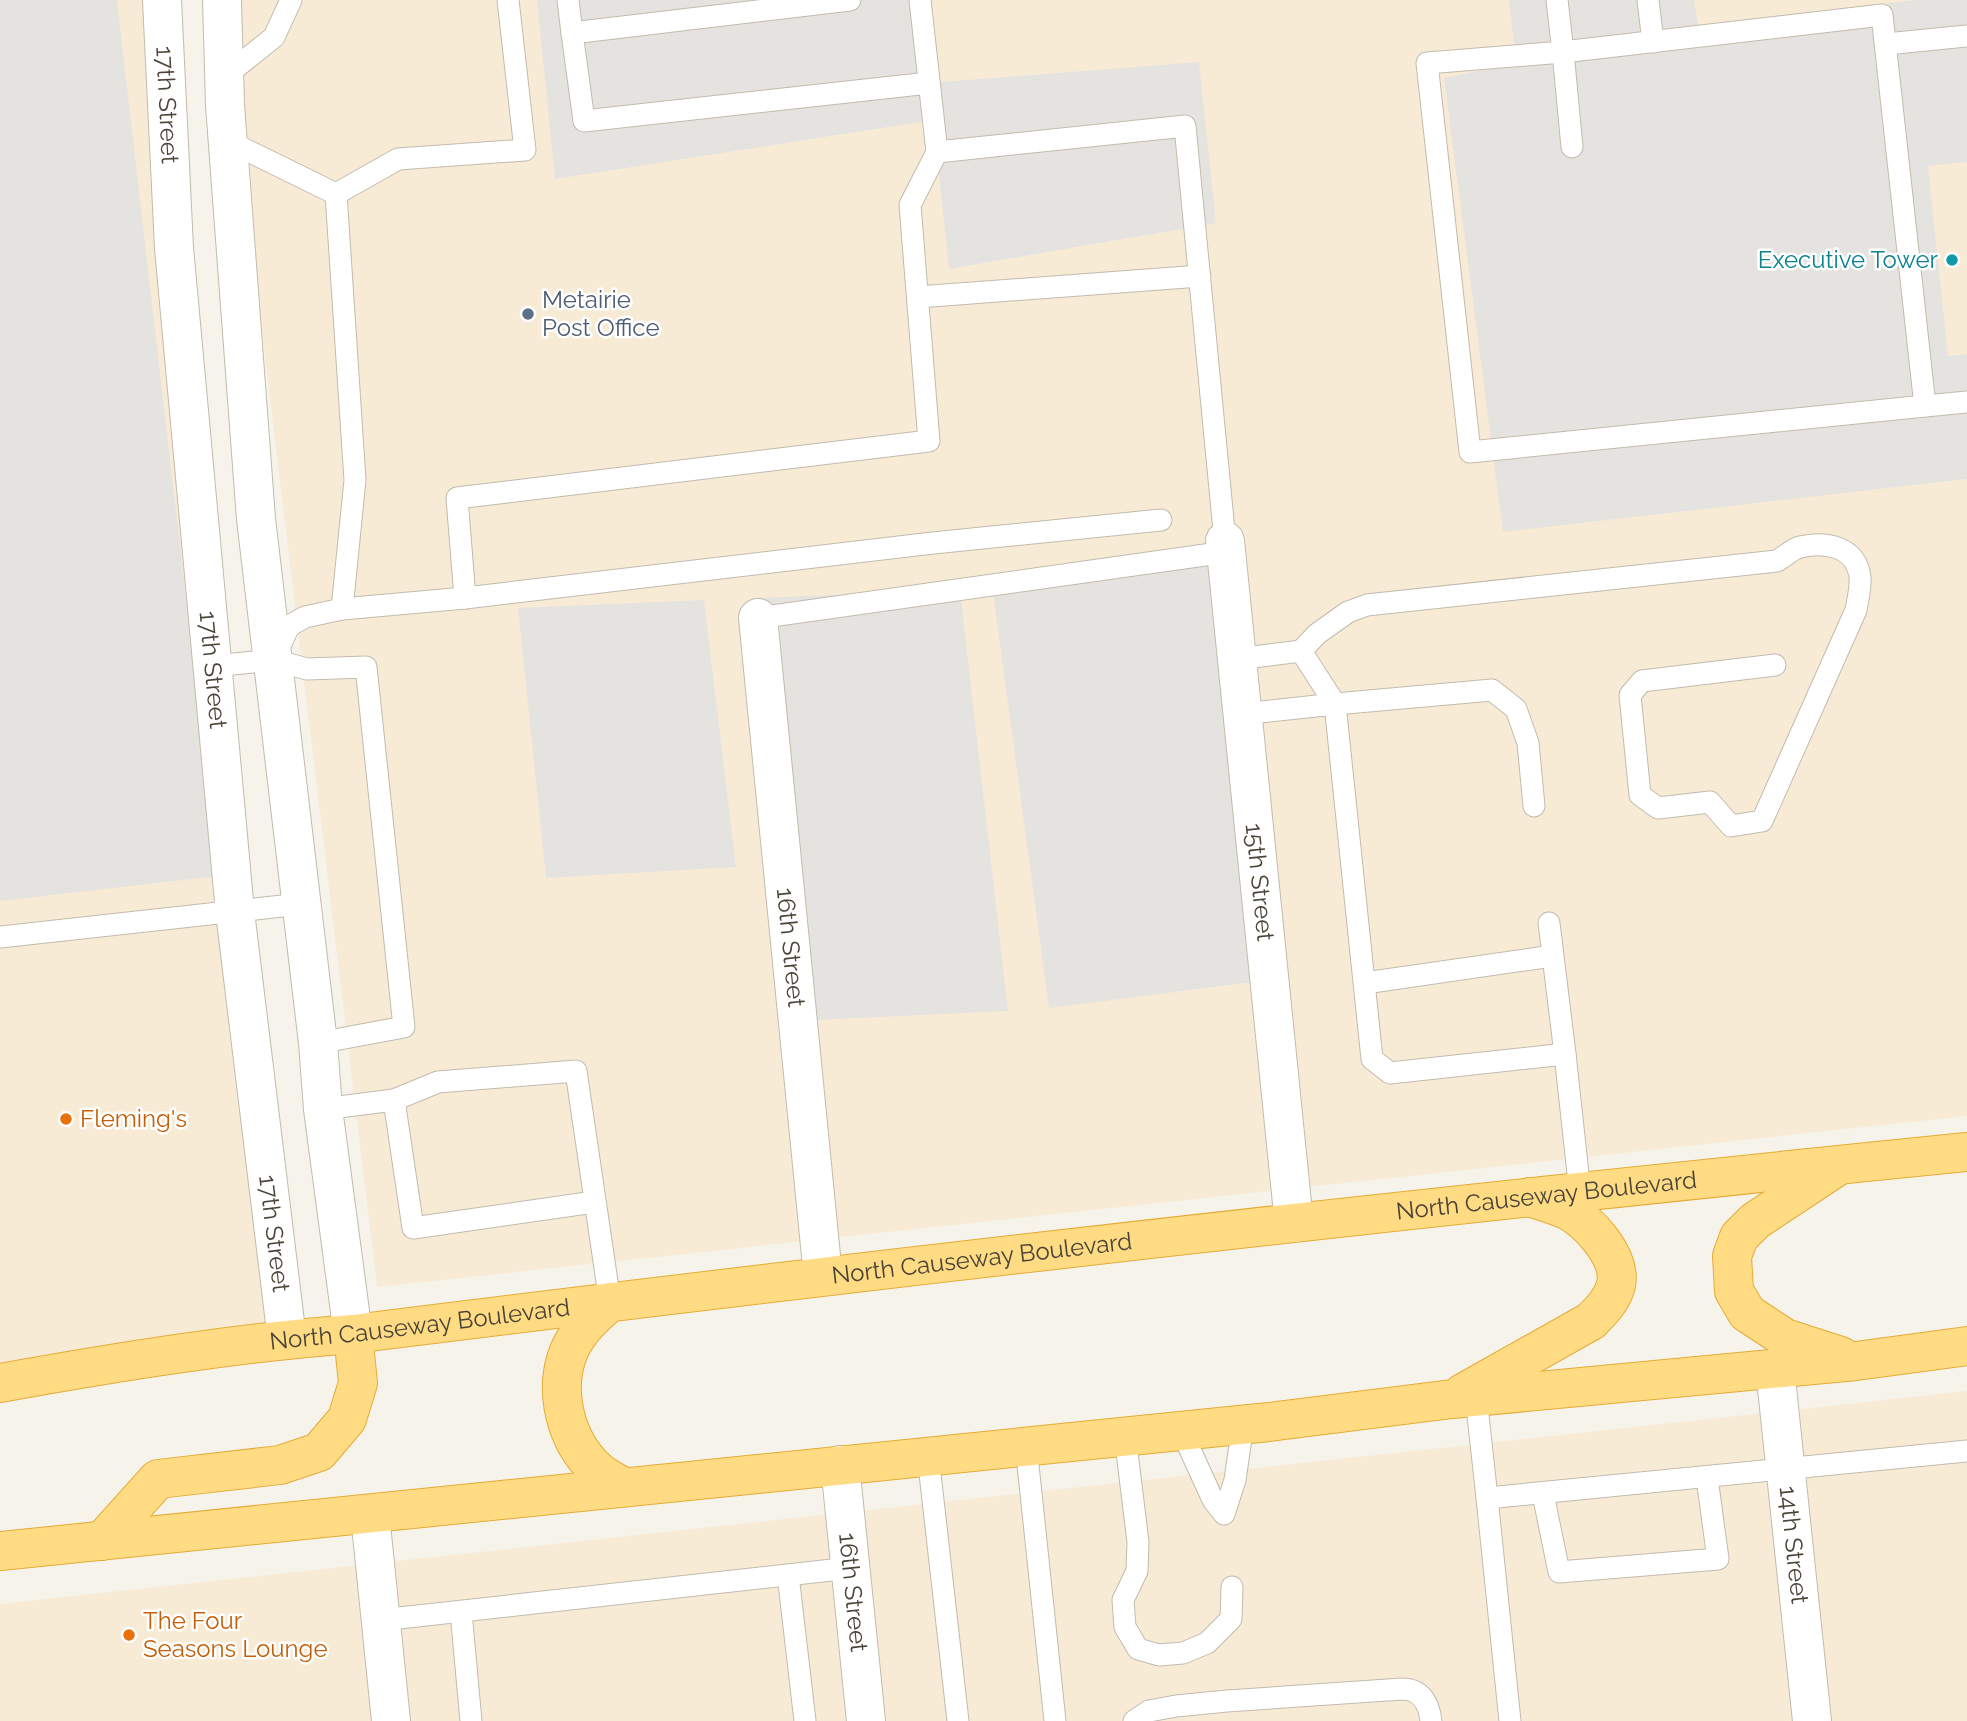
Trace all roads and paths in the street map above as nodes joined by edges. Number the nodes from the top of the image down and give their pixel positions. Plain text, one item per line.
1 (162, 0) edge
2 (222, 0) edge
3 (291, 0) edge
4 (508, 0) edge
5 (568, 0) edge
6 (850, 0) edge
7 (920, 0) edge
8 (1557, 0) edge
9 (1648, 0) edge
10 (572, 33) junction
11 (1967, 36) edge
12 (1653, 42) junction
13 (1886, 44) junction
14 (1563, 52) junction
15 (224, 77) junction
16 (929, 83) junction
17 (228, 141) junction
18 (1572, 147) dead end
19 (937, 152) junction
20 (337, 194) junction
21 (1200, 276) junction
22 (918, 297) junction
23 (1967, 402) edge
24 (1925, 406) junction
25 (1161, 520) dead end
26 (1226, 547) junction
27 (465, 598) junction
28 (342, 608) junction
29 (758, 618) joint
30 (1301, 651) junction
31 (1237, 659) junction
32 (274, 660) junction
33 (1774, 665) dead end
34 (213, 666) junction
35 (1335, 704) junction
36 (1242, 714) junction
37 (1534, 806) dead end
38 (301, 904) junction
39 (235, 912) junction
40 (1549, 923) dead end
41 (0, 937) edge
42 (1552, 956) junction
43 (1365, 983) junction
44 (318, 1043) junction
45 (1565, 1054) junction
46 (394, 1100) junction
47 (323, 1109) junction
48 (1967, 1152) edge
49 (1839, 1165) junction
50 (1580, 1192) junction
51 (1530, 1196) junction
52 (594, 1202) junction
53 (1294, 1223) junction
54 (823, 1276) junction
55 (610, 1302) junction
56 (353, 1334) junction
57 (287, 1339) junction
58 (1967, 1346) edge
59 (1856, 1361) junction
60 (1775, 1369) junction
61 (0, 1384) edge
62 (1464, 1398) junction
63 (1243, 1424) junction
64 (1181, 1430) junction
65 (1125, 1436) junction
66 (1026, 1446) junction
67 (1967, 1451) edge
68 (928, 1456) junction
69 (840, 1465) junction
70 (1785, 1471) junction
71 (1707, 1478) junction
72 (624, 1487) junction
73 (1543, 1494) junction
74 (1487, 1498) junction
75 (370, 1515) junction
76 (102, 1541) junction
77 (0, 1551) edge
78 (850, 1568) junction
79 (788, 1575) junction
80 (1232, 1587) dead end
81 (461, 1612) junction
82 (381, 1620) junction
83 (391, 1721) edge
84 (471, 1721) edge
85 (805, 1721) edge
86 (866, 1721) edge
87 (958, 1721) edge
88 (1055, 1721) edge
89 (1134, 1721) edge
90 (1432, 1721) edge
91 (1510, 1721) edge
92 (1812, 1721) edge

1 - 34 street, 17th Street
2 - 15 street
3 - 15 lane
4 - 20 lane
5 - 10 lane
6 - 10 lane
7 - 16 lane
8 - 14 lane
9 - 12 lane
10 - 16 lane
11 - 13 lane
12 - 13 lane
12 - 14 lane
13 - 24 lane
14 - 18 lane
14 - 24 lane
15 - 17 street
16 - 19 lane
17 - 20 lane
17 - 32 street
19 - 21 lane
19 - 22 lane
20 - 28 lane
21 - 22 lane
21 - 26 lane
22 - 27 lane
23 - 24 lane
25 - 27 lane
26 - 29 lane
26 - 31 street, 15th Street
27 - 28 lane
28 - 32 lane
29 - 54 street, 16th Street
30 - 31 lane
30 - 33 lane
30 - 35 lane
31 - 36 street, 15th Street
32 - 34 lane
32 - 38 street
32 - 44 lane
34 - 39 street, 17th Street
35 - 36 lane
35 - 37 lane
35 - 43 lane
36 - 53 street, 15th Street
38 - 39 lane
38 - 44 street
39 - 41 lane
39 - 57 street, 17th Street
40 - 42 lane
42 - 43 lane
42 - 45 lane
43 - 45 lane
44 - 47 street
45 - 50 lane
46 - 47 lane
46 - 52 lane
46 - 52 lane
47 - 56 street
48 - 49 highway, North Causeway Boulevard
49 - 50 highway, North Causeway Boulevard
49 - 59 highway
50 - 51 highway, North Causeway Boulevard
51 - 53 highway, North Causeway Boulevard
51 - 62 highway
52 - 55 lane
53 - 54 highway, North Causeway Boulevard
54 - 55 highway, North Causeway Boulevard
55 - 56 highway, North Causeway Boulevard
55 - 72 highway
56 - 57 highway, North Causeway Boulevard
56 - 76 highway
57 - 61 highway, North Causeway Boulevard
58 - 59 highway
59 - 60 highway
60 - 62 highway
60 - 70 street, 14th Street
62 - 63 highway
62 - 74 lane
63 - 64 highway
63 - 64 lane
64 - 65 highway
65 - 66 highway
65 - 80 lane
66 - 68 highway
66 - 88 lane
67 - 70 lane
68 - 69 highway
68 - 87 lane
69 - 72 highway
69 - 78 street, 16th Street
70 - 71 lane
70 - 92 street, 14th Street
71 - 73 lane
71 - 73 lane
72 - 75 highway
73 - 74 lane
74 - 91 lane
75 - 76 highway
75 - 82 street
76 - 77 highway
78 - 79 lane
78 - 86 street, 16th Street
79 - 81 lane
79 - 85 lane
81 - 82 lane
81 - 84 lane
82 - 83 street
89 - 90 lane

